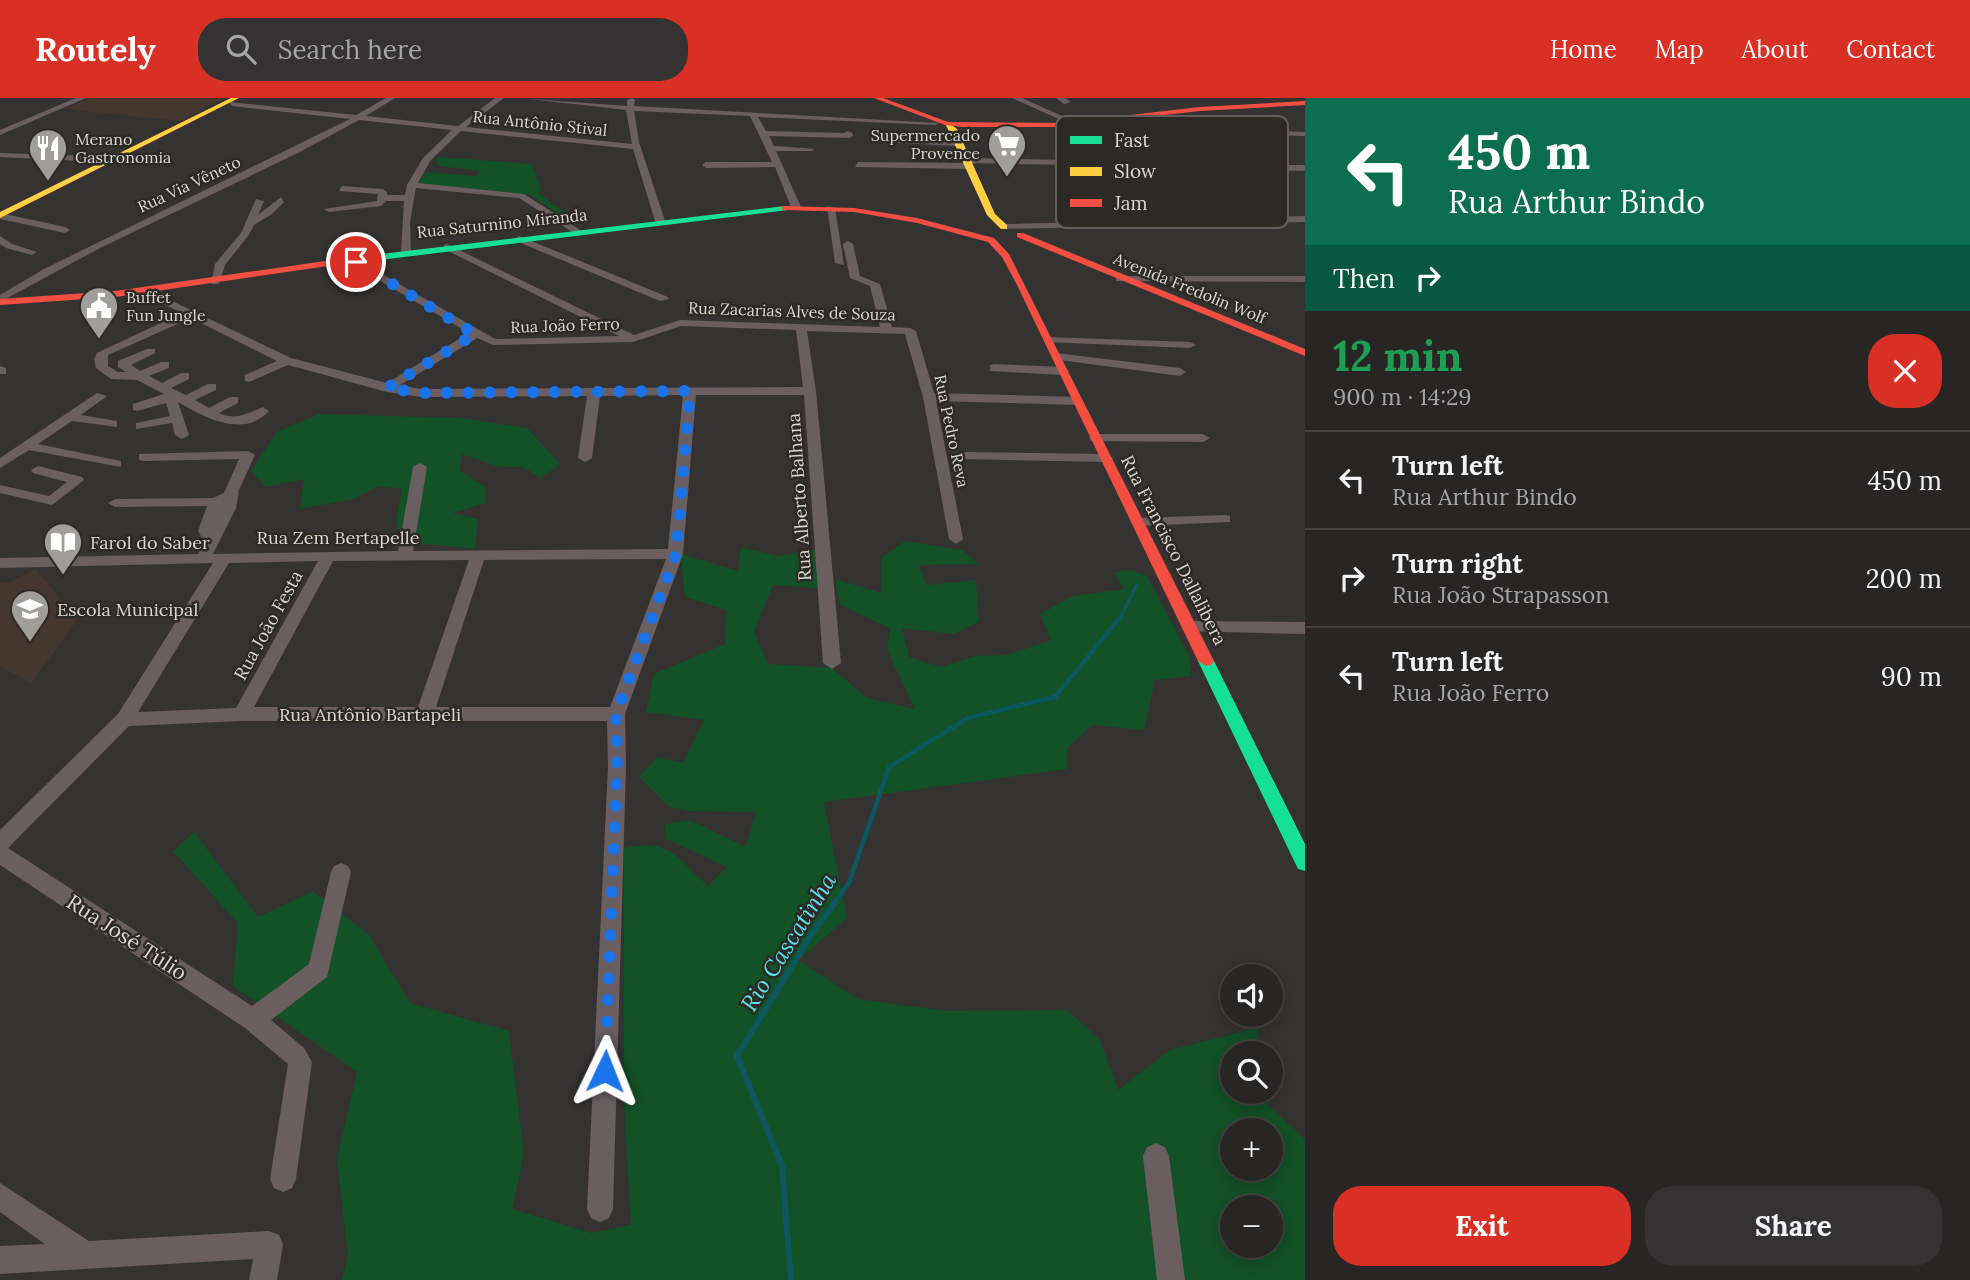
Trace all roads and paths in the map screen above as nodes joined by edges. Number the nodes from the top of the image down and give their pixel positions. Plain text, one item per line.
1 (82, 98) edge
2 (391, 98) edge
3 (500, 98) edge
4 (631, 98) edge
5 (876, 98) edge
6 (1016, 98) edge
7 (534, 99) edge
8 (237, 100) edge
9 (1305, 103) edge
10 (628, 108) junction
11 (753, 114) junction
12 (1148, 116) edge
13 (1056, 117) edge
14 (359, 118) junction
15 (941, 123) junction
16 (1056, 124) edge
17 (458, 128) junction
18 (0, 133) edge
19 (848, 137) dead end
20 (768, 140) junction
21 (637, 147) junction
22 (811, 149) dead end
23 (882, 153) dead end
24 (0, 155) edge
25 (965, 157) junction
26 (117, 159) junction
27 (1056, 162) edge
28 (778, 164) junction
29 (706, 165) dead end
30 (858, 165) dead end
31 (411, 185) junction
32 (383, 198) junction
33 (407, 198) junction
34 (281, 200) dead end
35 (259, 201) dead end
36 (0, 204) edge
37 (19, 206) junction
38 (796, 207) junction
39 (830, 208) junction
40 (0, 215) edge
41 (660, 221) junction
42 (250, 223) junction
43 (1056, 227) edge
44 (65, 230) dead end
45 (580, 233) junction
46 (1000, 234) junction
47 (519, 239) junction
48 (0, 240) edge
49 (848, 244) dead end
50 (447, 247) junction
51 (406, 251) junction
52 (32, 252) dead end
53 (352, 260) junction
54 (1120, 279) junction
55 (1275, 279) junction
56 (1305, 279) edge
57 (857, 280) junction
58 (215, 282) junction
59 (1305, 289) edge
60 (143, 290) junction
61 (664, 299) dead end
62 (0, 301) edge
63 (190, 314) junction
64 (802, 327) junction
65 (887, 330) junction
66 (909, 331) joint
67 (475, 334) junction
68 (633, 339) junction
69 (1048, 340) junction
70 (1190, 345) dead end
71 (151, 351) dead end
72 (1305, 353) edge
73 (287, 361) junction
74 (1060, 364) junction
75 (164, 365) dead end
76 (994, 368) dead end
77 (1180, 372) dead end
78 (139, 376) junction
79 (185, 376) dead end
80 (249, 378) dead end
81 (212, 387) dead end
82 (387, 388) junction
83 (128, 390) dead end
84 (164, 391) junction
85 (594, 391) junction
86 (690, 391) junction
87 (810, 391) junction
88 (102, 396) dead end
89 (929, 397) junction
90 (234, 400) dead end
91 (184, 401) junction
92 (1077, 401) junction
93 (137, 407) dead end
94 (263, 411) dead end
95 (209, 413) junction
96 (70, 417) junction
97 (176, 418) junction
98 (112, 424) dead end
99 (141, 426) dead end
100 (182, 435) dead end
101 (1096, 438) junction
102 (1203, 438) dead end
103 (27, 446) junction
104 (144, 457) dead end
105 (965, 457) dead end
106 (585, 458) dead end
107 (1106, 458) junction
108 (0, 464) edge
109 (116, 464) dead end
110 (420, 467) dead end
111 (38, 470) dead end
112 (0, 489) edge
113 (232, 490) junction
114 (216, 502) junction
115 (115, 503) dead end
116 (1225, 519) dead end
117 (1137, 522) junction
118 (956, 539) dead end
119 (211, 541) junction
120 (676, 554) junction
121 (478, 555) junction
122 (328, 556) junction
123 (405, 556) junction
124 (224, 558) junction
125 (203, 559) junction
126 (0, 563) edge
127 (1191, 627) junction
128 (1305, 628) edge
129 (832, 663) dead end
130 (425, 713) junction
131 (241, 714) junction
132 (616, 714) junction
133 (124, 719) junction
134 (1296, 826) edge
135 (0, 843) edge
136 (0, 854) edge
137 (1305, 863) edge
138 (341, 872) dead end
139 (253, 1020) junction
140 (1157, 1156) dead end
141 (283, 1179) dead end
142 (0, 1196) edge
143 (600, 1209) dead end
144 (86, 1256) junction
145 (0, 1260) edge
146 (263, 1280) edge
147 (1171, 1280) edge

1 - 18 street
2 - 14 street, Rua Via Vêneto
3 - 17 street
4 - 10 street
5 - 15 main road
6 - 13 street
7 - 10 street
8 - 14 street, Rua Antônio Stival
8 - 26 main road
9 - 12 main road
10 - 11 street
10 - 21 street
11 - 15 street
11 - 20 street
14 - 17 street, Rua Antônio Stival
14 - 62 street, Rua Via Vêneto
15 - 16 main road
15 - 25 main road, Rua Francisco Dallalibera
17 - 21 street, Rua Antônio Stival
17 - 31 street
19 - 20 street
20 - 22 street
20 - 28 street
21 - 41 street
23 - 25 street
24 - 26 street
25 - 27 street
25 - 30 street
25 - 46 main road, Rua Francisco Dallalibera
26 - 37 main road
28 - 29 street
28 - 38 street
31 - 33 street
31 - 45 street
32 - 32 street
32 - 33 street
33 - 51 street
34 - 42 street
35 - 42 street
36 - 37 street
37 - 40 main road
38 - 39 main road, Rua Saturnino Miranda
38 - 41 main road, Rua Saturnino Miranda
39 - 46 main road, Rua Saturnino Miranda
39 - 57 street
40 - 44 street
41 - 45 main road, Rua Saturnino Miranda
42 - 58 street
43 - 46 street
45 - 47 main road, Rua Saturnino Miranda
46 - 54 main road, Avenida Fredolin Wolf
46 - 69 main road, Rua Francisco Dallalibera
47 - 50 main road, Rua Saturnino Miranda
47 - 61 street
48 - 52 street
49 - 57 street
50 - 51 main road, Rua Saturnino Miranda
50 - 68 street
51 - 53 main road, Rua Saturnino Miranda
53 - 58 main road, Rua Saturnino Miranda
53 - 67 street, Rua João Ferro
54 - 55 street
54 - 72 main road, Avenida Fredolin Wolf
55 - 56 street
55 - 59 street
57 - 65 street
58 - 60 main road, Rua Saturnino Miranda
60 - 62 main road, Rua Saturnino Miranda
60 - 63 street
63 - 73 street
63 - 78 street
64 - 65 street, Rua Zacarias Alves de Souza
64 - 68 street, Rua Zacarias Alves de Souza
64 - 87 street, Rua Alberto Balhana
65 - 66 street, Rua Zacarias Alves de Souza
66 - 89 street, Rua Pedro Reva
67 - 68 street, Rua João Ferro
67 - 82 street
69 - 70 street
69 - 74 main road, Rua Francisco Dallalibera
71 - 78 street
73 - 80 street
73 - 82 street
74 - 76 street
74 - 77 street
74 - 92 main road, Rua Francisco Dallalibera
75 - 78 street
78 - 84 street
79 - 84 street
81 - 91 street
82 - 85 street
83 - 84 street
84 - 91 street
84 - 93 street
84 - 97 street
85 - 86 street
85 - 106 street
86 - 87 street
86 - 120 street
87 - 129 street, Rua Alberto Balhana
88 - 96 street
89 - 92 street
89 - 118 street, Rua Pedro Reva
90 - 95 street
91 - 95 street
92 - 101 main road, Rua Francisco Dallalibera
94 - 95 street
96 - 98 street
96 - 103 street
97 - 99 street
97 - 100 street
101 - 102 street
101 - 107 main road, Rua Francisco Dallalibera
103 - 108 street
103 - 109 street
104 - 113 street
105 - 107 street
107 - 117 main road, Rua Francisco Dallalibera
110 - 123 street
111 - 112 street
113 - 114 street
113 - 119 street
114 - 115 street
114 - 119 street
116 - 117 street
117 - 127 main road, Rua Francisco Dallalibera
119 - 125 street
120 - 121 street, Rua Zem Bertapelle
120 - 132 street
121 - 123 street, Rua Zem Bertapelle
121 - 130 street
122 - 123 street, Rua Zem Bertapelle
122 - 124 street, Rua Zem Bertapelle
122 - 131 street, Rua João Festa
124 - 125 street, Rua Zem Bertapelle
124 - 133 street
125 - 126 street, Rua Zem Bertapelle
127 - 128 street
127 - 134 main road, Rua Francisco Dallalibera
130 - 131 street, Rua Antônio Bartapeli
130 - 132 street, Rua Antônio Bartapeli
131 - 133 street, Rua Antônio Bartapeli
132 - 143 street
133 - 135 street
134 - 137 main road, Rua Francisco Dallalibera
136 - 139 street, Rua José Túlio
138 - 139 street
139 - 141 street, Rua José Túlio
140 - 147 street
142 - 144 street
144 - 145 street
144 - 146 street

